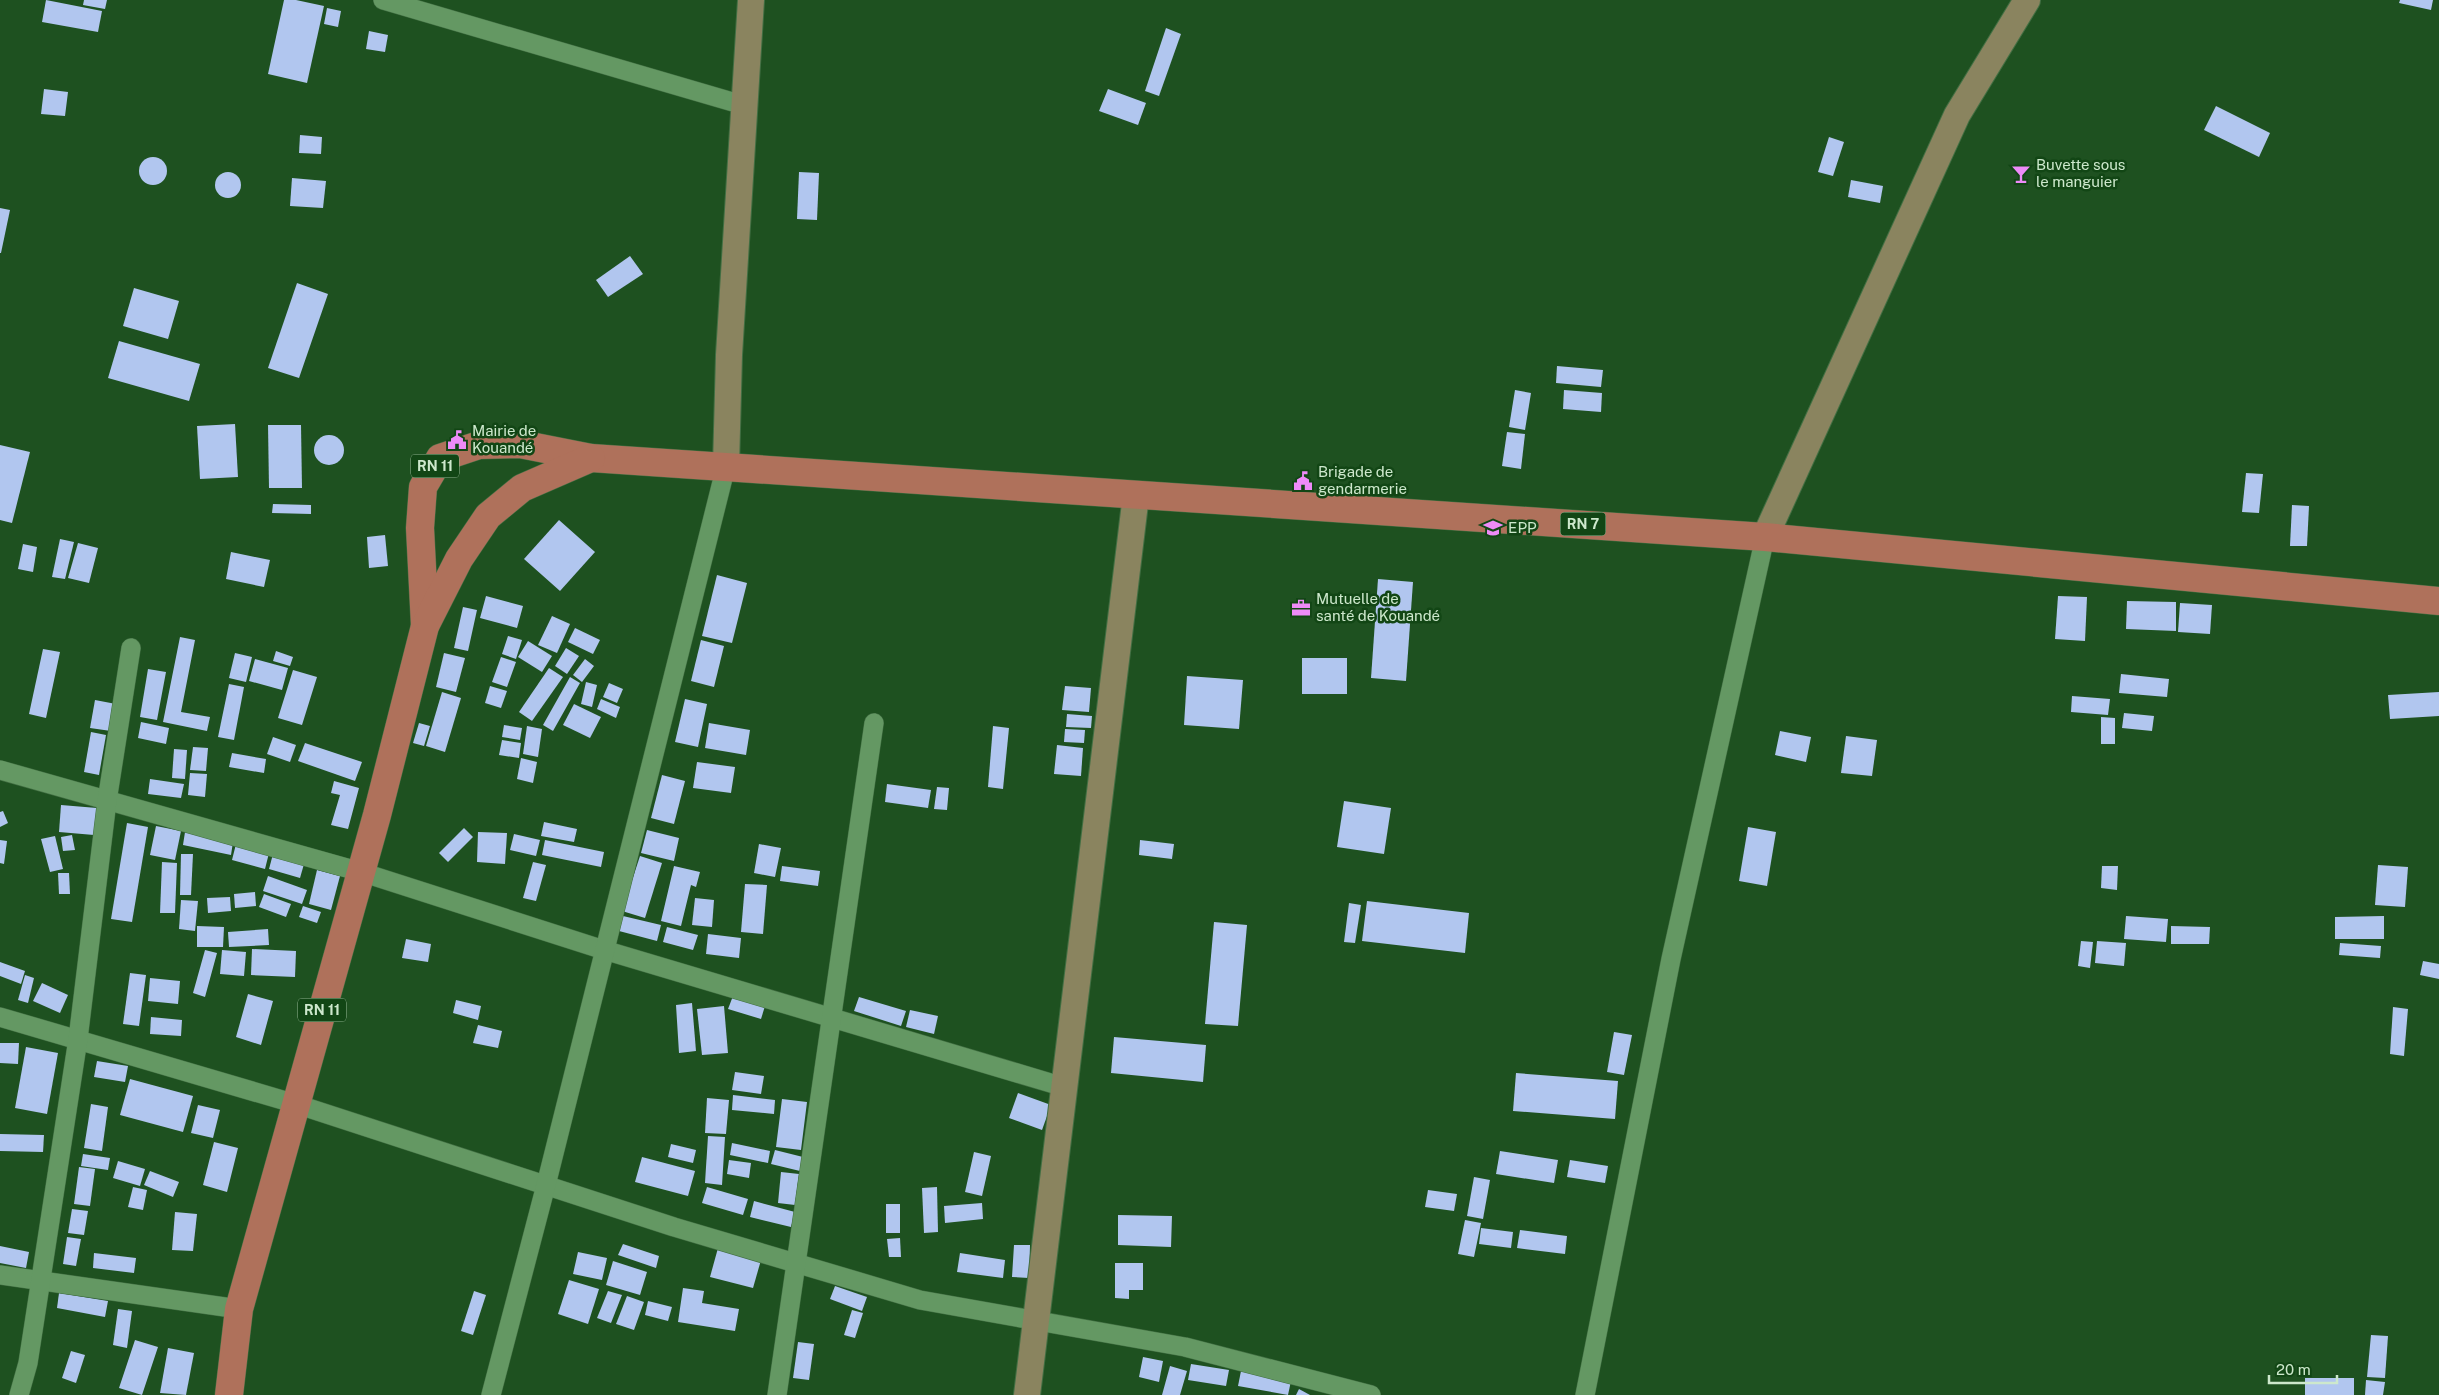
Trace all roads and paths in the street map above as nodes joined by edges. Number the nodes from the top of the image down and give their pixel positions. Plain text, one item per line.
1 (383, 0) edge
2 (751, 0) edge
3 (2027, 0) edge
4 (743, 105) junction
5 (591, 458) junction
6 (726, 466) junction
7 (1136, 495) junction
8 (1765, 537) junction
9 (2439, 601) edge
10 (425, 626) junction
11 (131, 648) dead end
12 (874, 723) dead end
13 (0, 770) edge
14 (107, 801) junction
15 (361, 872) junction
16 (604, 950) junction
17 (0, 1017) edge
18 (830, 1018) junction
19 (78, 1039) junction
20 (1064, 1087) junction
21 (296, 1104) junction
22 (546, 1185) junction
23 (795, 1263) junction
24 (0, 1275) edge
25 (40, 1280) junction
26 (239, 1309) junction
27 (1036, 1320) junction
28 (19, 1395) edge
29 (229, 1395) edge
30 (490, 1395) edge
31 (777, 1395) edge
32 (1027, 1395) edge
33 (1371, 1395) edge
34 (1585, 1395) edge

1 - 4 street
2 - 4 street
3 - 8 street
4 - 6 street
5 - 6 main road, RN 11
5 - 10 main road, RN 11
5 - 10 main road, RN 11
6 - 7 main road, RN 7
6 - 16 street
7 - 8 main road, RN 7
7 - 20 street
8 - 9 main road, RN 7
8 - 34 street
10 - 15 main road, RN 11
11 - 14 street
12 - 18 street
13 - 14 street
14 - 15 street
14 - 19 street
15 - 16 street
15 - 21 main road, RN 11
16 - 18 street
16 - 22 street
17 - 19 street
18 - 20 street
18 - 23 street
19 - 21 street
19 - 25 street
20 - 27 street
21 - 22 street
21 - 26 main road, RN 11
22 - 23 street
22 - 30 street
23 - 27 street
23 - 31 street
24 - 25 street
25 - 26 street
25 - 28 street
26 - 29 main road, RN 11
27 - 32 street
27 - 33 street

